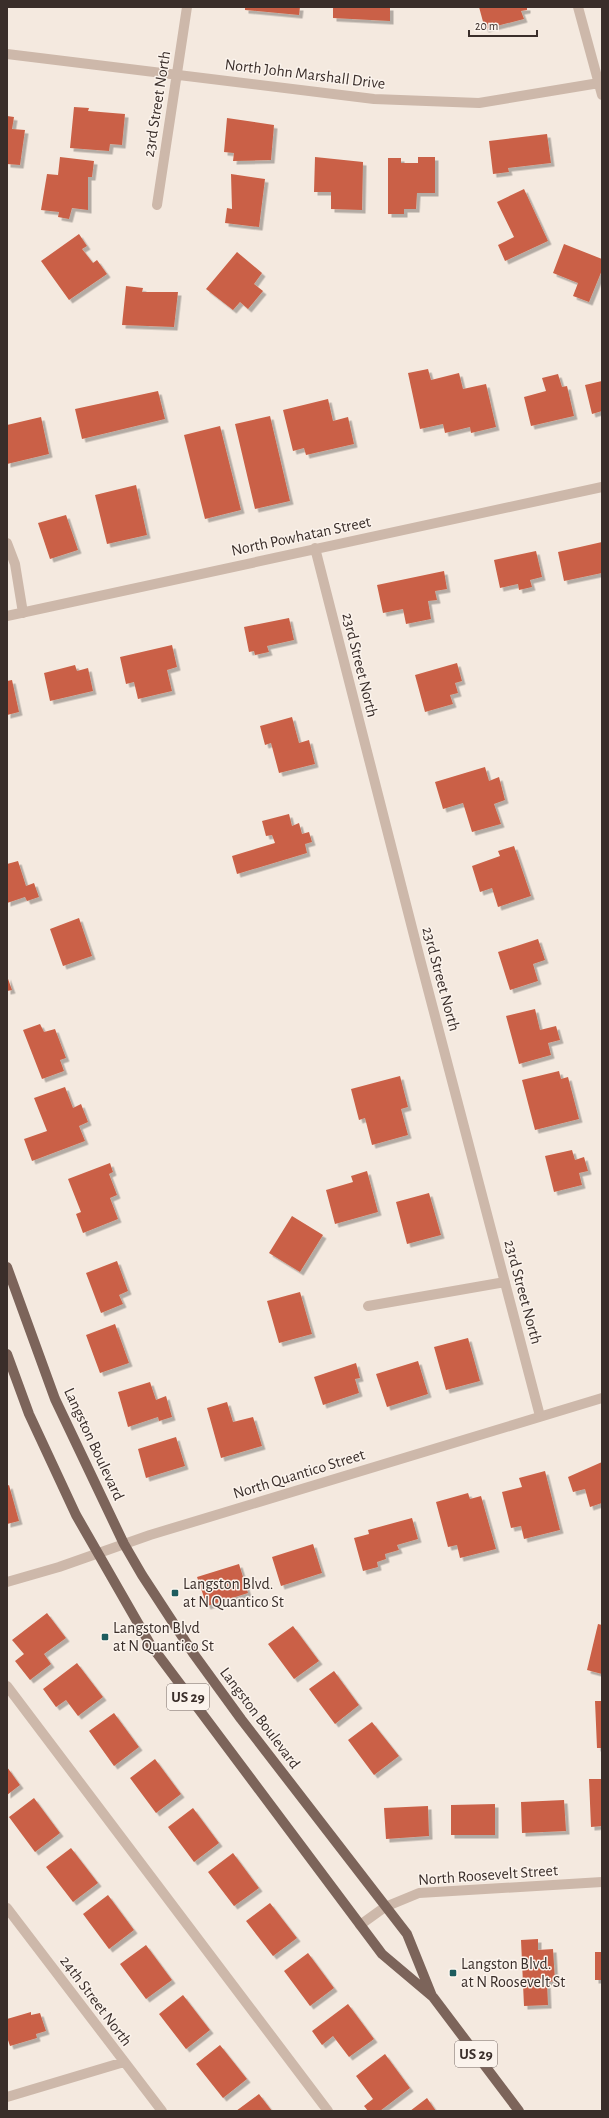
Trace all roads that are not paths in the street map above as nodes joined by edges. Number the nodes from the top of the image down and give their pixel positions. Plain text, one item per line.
1 (187, 7) edge
2 (578, 7) edge
3 (7, 54) edge
4 (177, 74) junction
5 (599, 83) junction
6 (602, 95) edge
7 (157, 205) dead end
8 (602, 487) edge
9 (7, 543) edge
10 (315, 548) junction
11 (23, 613) junction
12 (7, 616) edge
13 (7, 1267) edge
14 (505, 1282) junction
15 (368, 1306) dead end
16 (7, 1354) edge
17 (602, 1398) edge
18 (540, 1416) junction
19 (124, 1544) junction
20 (96, 1553) junction
21 (7, 1582) edge
22 (7, 1686) edge
23 (602, 1882) edge
24 (385, 1907) junction
25 (7, 1908) edge
26 (360, 1924) junction
27 (433, 1997) junction
28 (124, 2062) junction
29 (7, 2097) edge
30 (162, 2111) edge
31 (328, 2111) edge
32 (519, 2111) edge

1 - 4 street, 23rd Street North
2 - 5 street
3 - 4 street, North John Marshall Drive
4 - 5 street, North John Marshall Drive
4 - 7 street, 23rd Street North
5 - 6 street
8 - 10 street, North Powhatan Street
9 - 11 street
10 - 11 street, North Powhatan Street
10 - 14 street, 23rd Street North
11 - 12 street, North Powhatan Street
13 - 19 main road, Langston Boulevard / US 29
14 - 15 street
14 - 18 street, 23rd Street North
16 - 20 main road, Langston Boulevard / US 29
17 - 18 street, North Quantico Street
18 - 19 street, North Quantico Street
19 - 20 street, North Quantico Street
19 - 24 main road, Langston Boulevard / US 29
20 - 21 street, North Quantico Street
20 - 26 main road, Langston Boulevard / US 29
22 - 31 street
23 - 24 street, North Roosevelt Street
24 - 26 street, North Roosevelt Street
24 - 27 main road, Langston Boulevard / US 29
25 - 28 street, 24th Street North
26 - 27 main road, Langston Boulevard / US 29
27 - 32 main road, Langston Boulevard / US 29
28 - 29 street
28 - 30 street, 24th Street North

